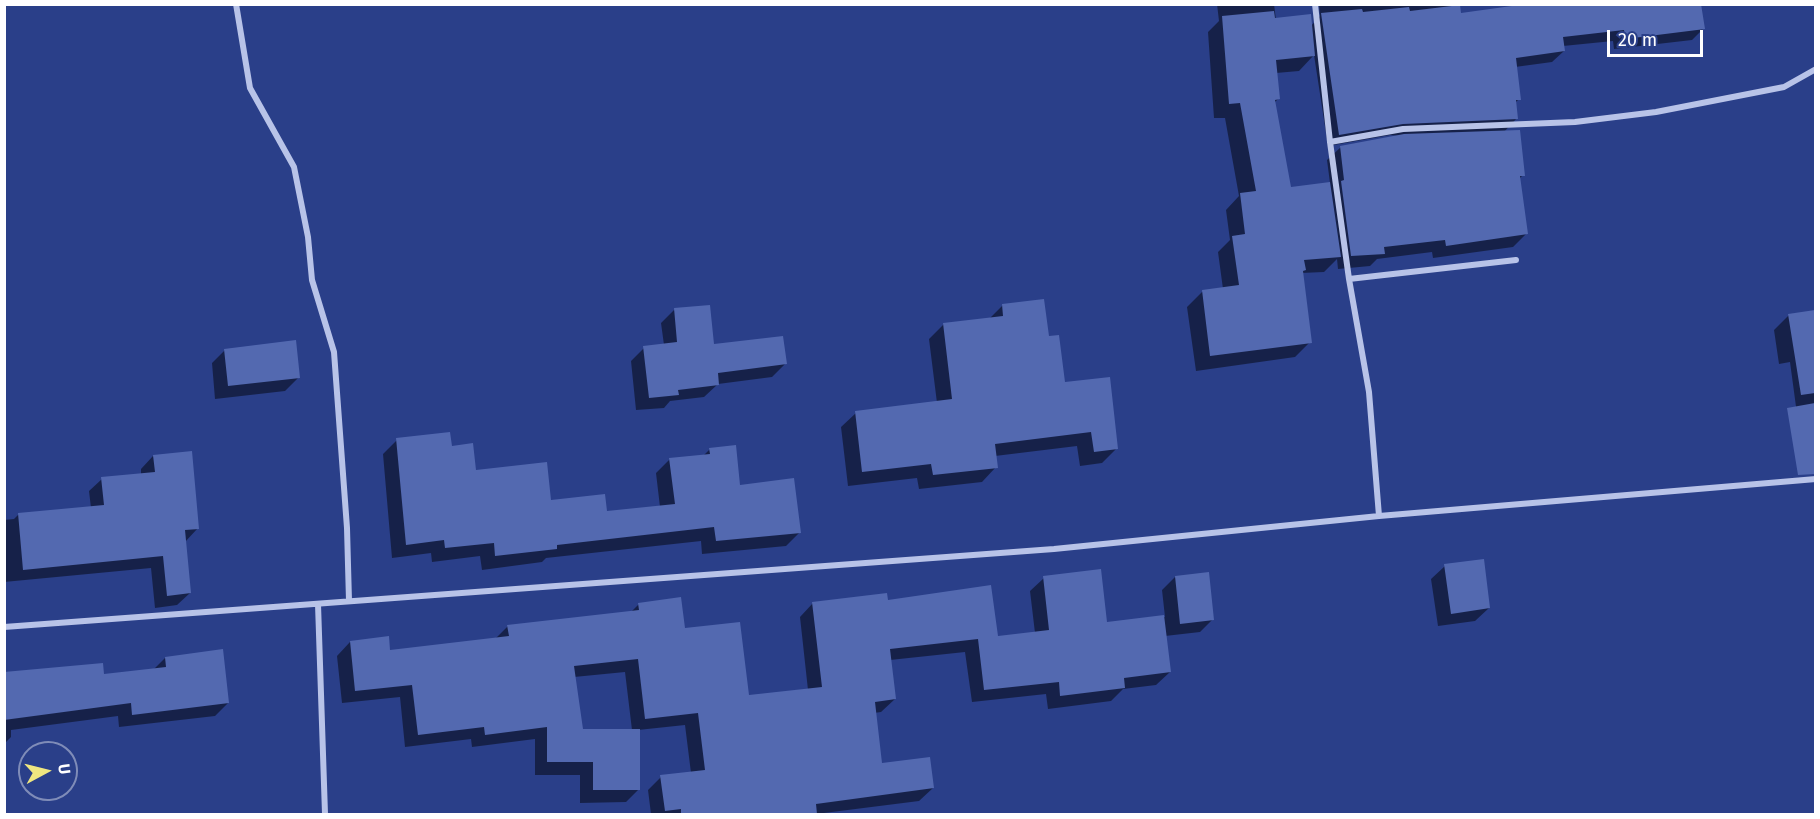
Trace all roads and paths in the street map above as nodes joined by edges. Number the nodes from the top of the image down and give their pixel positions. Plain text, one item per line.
1 (236, 4) edge
2 (1315, 4) edge
3 (1815, 69) edge
4 (1330, 142) junction
5 (1516, 260) dead end
6 (1349, 279) junction
7 (1815, 479) edge
8 (1379, 516) junction
9 (349, 601) junction
10 (318, 604) junction
11 (4, 627) edge
12 (325, 814) edge

1 - 9 street
2 - 4 street
3 - 4 street
4 - 6 street
5 - 6 street
6 - 8 street
7 - 8 street
8 - 9 street
9 - 10 street
10 - 11 street
10 - 12 street

